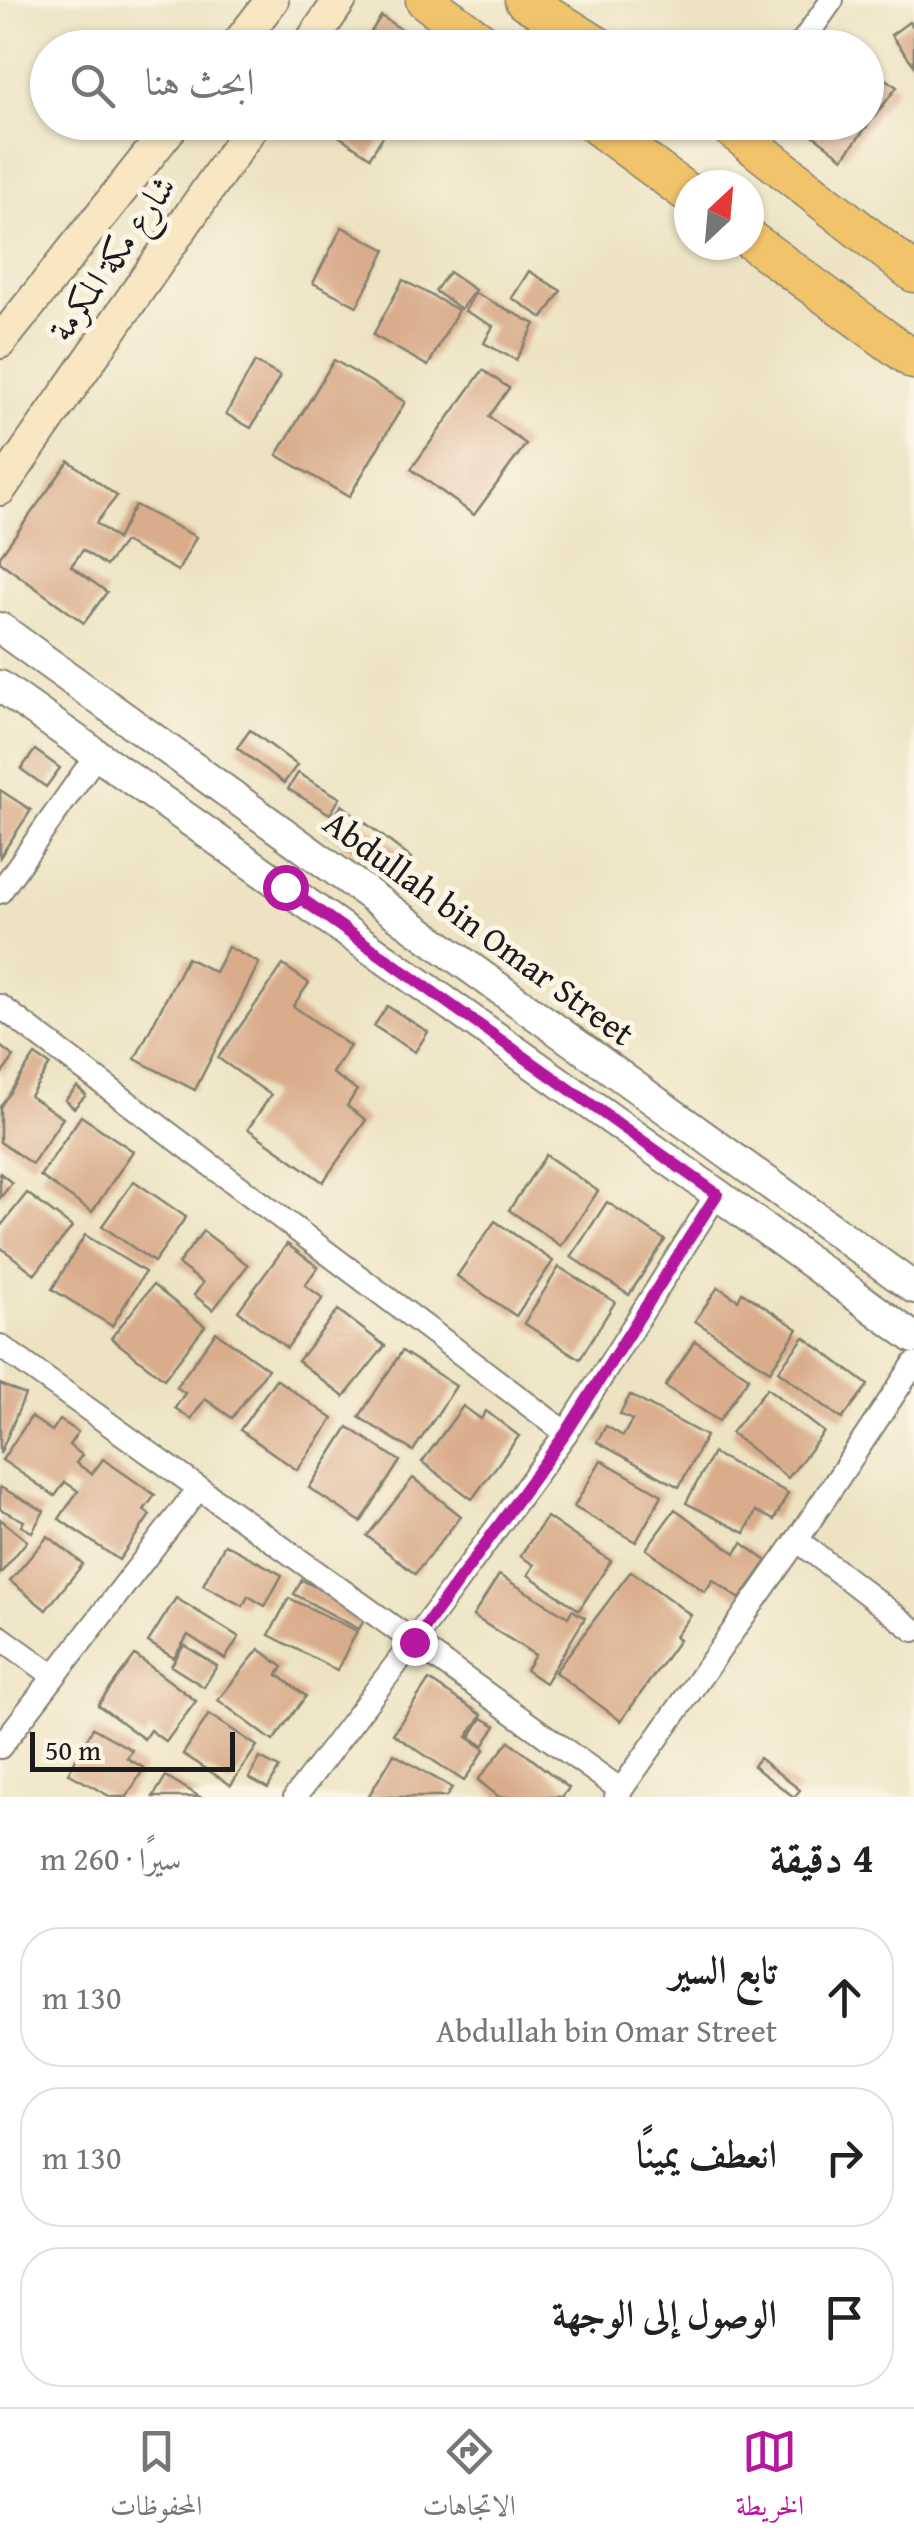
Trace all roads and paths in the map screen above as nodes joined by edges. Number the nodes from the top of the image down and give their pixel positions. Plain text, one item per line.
1 (272, 0) edge
2 (340, 0) edge
3 (426, 0) edge
4 (524, 0) edge
5 (832, 0) edge
6 (248, 30) edge
7 (319, 30) edge
8 (466, 30) edge
9 (572, 30) edge
10 (811, 30) edge
11 (161, 140) edge
12 (242, 140) edge
13 (616, 140) edge
14 (752, 140) edge
15 (674, 183) edge
16 (764, 249) edge
17 (914, 273) edge
18 (0, 342) edge
19 (914, 360) edge
20 (0, 489) edge
21 (0, 628) edge
22 (0, 686) edge
23 (97, 754) junction
24 (309, 851) junction
25 (285, 887) junction
26 (0, 892) edge
27 (0, 1006) edge
28 (717, 1194) junction
29 (914, 1288) edge
30 (914, 1338) edge
31 (0, 1346) edge
32 (914, 1364) edge
33 (566, 1433) junction
34 (199, 1488) junction
35 (797, 1540) junction
36 (914, 1630) edge
37 (0, 1637) edge
38 (414, 1642) junction
39 (54, 1676) junction
40 (0, 1747) edge
41 (618, 1793) edge
42 (295, 1797) edge

1 - 6 main road
2 - 7 main road
3 - 8 main road
4 - 9 main road
5 - 10 street
11 - 18 main road, شارع مكة المكرمة
12 - 20 main road, شارع مكة المكرمة
13 - 15 main road
14 - 17 main road
16 - 19 main road
21 - 24 street, Abdullah bin Omar Street
22 - 23 street
23 - 25 street
23 - 26 street
24 - 25 street
24 - 29 street, Abdullah bin Omar Street
25 - 28 street
27 - 33 street
28 - 30 street
28 - 33 street
31 - 34 street
32 - 35 street
33 - 38 street
34 - 38 street
34 - 39 street
35 - 36 street
35 - 41 street
37 - 39 street
38 - 41 street
38 - 42 street
39 - 40 street

